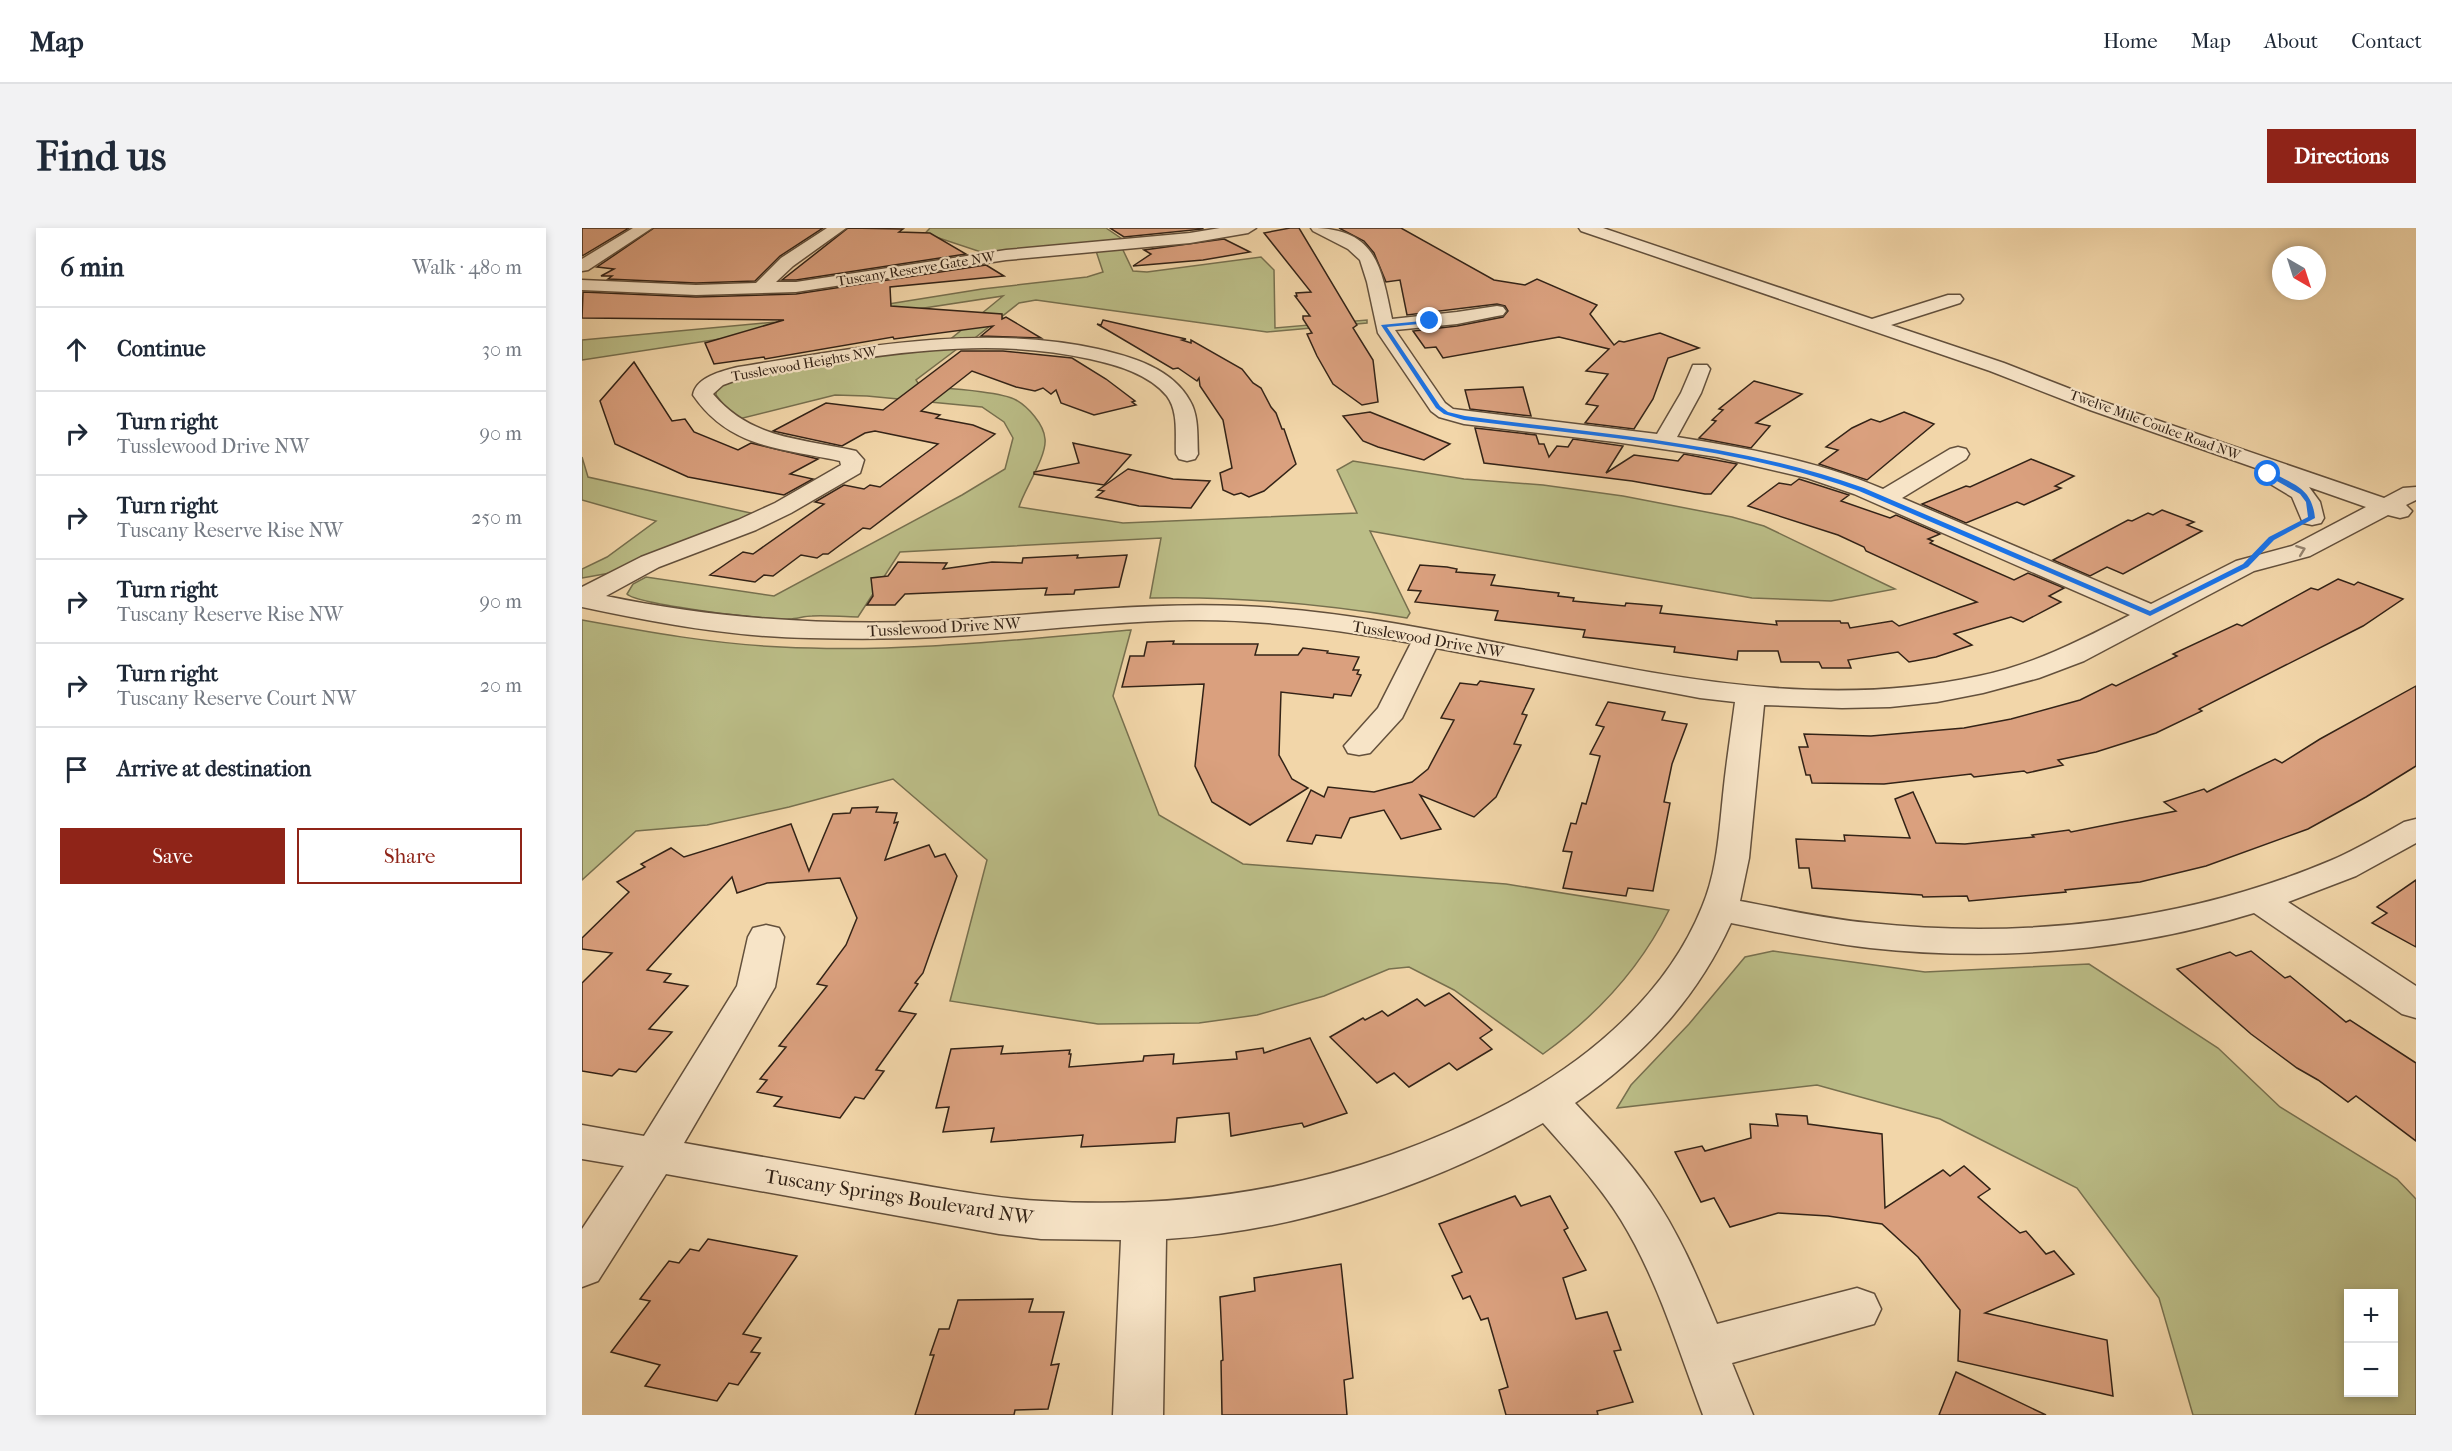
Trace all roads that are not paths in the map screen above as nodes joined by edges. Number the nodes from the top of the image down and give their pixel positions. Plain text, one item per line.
1 (644, 228) edge
2 (838, 228) edge
3 (1248, 228) edge
4 (1319, 228) edge
5 (1587, 228) edge
6 (582, 266) edge
7 (582, 285) edge
8 (760, 289) junction
9 (1954, 299) dead end
10 (1497, 311) dead end
11 (1384, 325) junction
12 (1871, 325) junction
13 (1997, 367) junction
14 (1700, 369) dead end
15 (2180, 435) junction
16 (1663, 443) junction
17 (1187, 454) dead end
18 (1958, 454) dead end
19 (2379, 483) junction
20 (2356, 496) junction
21 (1883, 499) junction
22 (2414, 502) edge
23 (2388, 506) junction
24 (2295, 527) junction
25 (2245, 566) junction
26 (582, 598) edge
27 (2150, 614) junction
28 (1426, 638) junction
29 (1750, 696) junction
30 (1359, 746) dead end
31 (2416, 829) edge
32 (2258, 899) junction
33 (1719, 909) junction
34 (766, 937) dead end
35 (2416, 1004) edge
36 (1547, 1100) junction
37 (582, 1142) edge
38 (655, 1155) junction
39 (1144, 1221) junction
40 (582, 1267) edge
41 (1857, 1309) dead end
42 (1702, 1349) junction
43 (1138, 1415) edge
44 (1728, 1415) edge

1 - 6 street
2 - 8 street
3 - 8 street, Tuscany Reserve Gate NW
4 - 11 street
5 - 12 street, Twelve Mile Coulee Road NW
7 - 8 street, Tuscany Reserve Gate NW
9 - 12 street
10 - 11 street
11 - 16 street
12 - 13 street, Twelve Mile Coulee Road NW
13 - 15 street, Twelve Mile Coulee Road NW
13 - 19 street, Twelve Mile Coulee Road NW
14 - 16 street
15 - 20 street, Twelve Mile Coulee Road NW
15 - 24 street
16 - 21 street
17 - 26 street, Tusslewood Heights NW
18 - 21 street
19 - 20 street, Tusslewood Drive NW
19 - 22 street, Twelve Mile Coulee Road NW
20 - 23 street, Twelve Mile Coulee Road NW
20 - 24 street, Tusslewood Drive NW
21 - 27 street
22 - 23 street, Tusslewood Drive NW
25 -> 23 street, Tusslewood Drive NW
24 - 25 street, Tusslewood Drive NW
25 - 27 street, Tusslewood Drive NW
26 - 28 street, Tusslewood Drive NW
27 - 29 street, Tusslewood Drive NW
28 - 29 street, Tusslewood Drive NW
28 - 30 street
29 - 33 street, Tuscany Springs Boulevard NW
31 - 32 street
32 - 33 street
32 - 35 street
33 - 36 street, Tuscany Springs Boulevard NW
34 - 38 street
36 - 39 street, Tuscany Springs Boulevard NW
36 - 42 street
37 - 38 street, Tuscany Springs Boulevard NW
38 - 39 street, Tuscany Springs Boulevard NW
38 - 40 street
39 - 43 street
41 - 42 street
42 - 44 street

